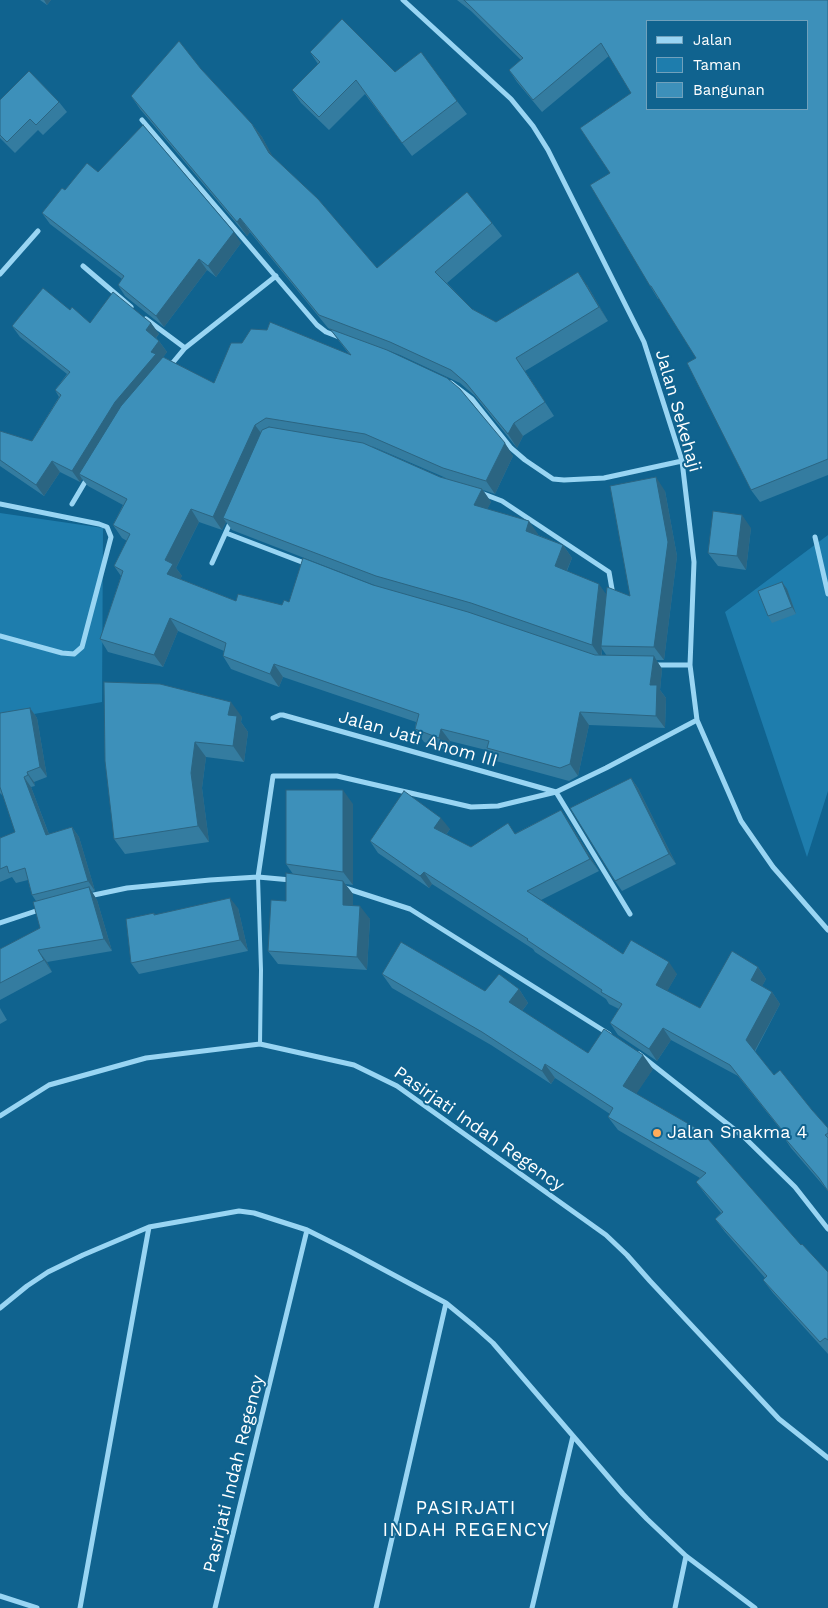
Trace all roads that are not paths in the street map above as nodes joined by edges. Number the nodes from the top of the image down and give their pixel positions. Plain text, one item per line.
1 (403, 0) edge
2 (142, 120) edge
3 (38, 231) dead end
4 (84, 266) dead end
5 (0, 274) edge
6 (276, 276) junction
7 (134, 309) edge
8 (141, 315) edge
9 (344, 339) edge
10 (186, 348) junction
11 (168, 369) edge
12 (447, 382) edge
13 (682, 461) junction
14 (92, 472) edge
15 (478, 492) edge
16 (0, 504) edge
17 (72, 504) dead end
18 (233, 516) edge
19 (226, 533) junction
20 (815, 537) dead end
21 (212, 564) dead end
22 (309, 565) edge
23 (828, 594) edge
24 (612, 602) edge
25 (0, 636) edge
26 (649, 665) edge
27 (690, 665) junction
28 (273, 718) dead end
29 (697, 720) junction
30 (556, 792) junction
31 (258, 877) junction
32 (299, 881) edge
33 (338, 886) edge
34 (80, 899) edge
35 (51, 906) edge
36 (630, 914) dead end
37 (0, 923) edge
38 (828, 930) edge
39 (612, 1037) edge
40 (260, 1044) junction
41 (637, 1052) edge
42 (0, 1116) edge
43 (149, 1228) junction
44 (828, 1229) edge
45 (308, 1230) junction
46 (446, 1303) junction
47 (0, 1308) edge
48 (573, 1436) junction
49 (828, 1458) edge
50 (686, 1556) junction
51 (0, 1596) edge
52 (36, 1608) edge
53 (80, 1608) edge
54 (215, 1608) edge
55 (376, 1608) edge
56 (532, 1608) edge
57 (675, 1608) edge
58 (754, 1608) edge

1 - 13 street, Jalan Sekehaji
2 - 6 street
3 - 5 street
4 - 7 street
6 - 9 street
6 - 10 street
8 - 10 street
10 - 11 street
12 - 13 street
13 - 27 street, Jalan Sekehaji
14 - 17 street
15 - 24 street
16 - 25 street
18 - 19 street
19 - 21 street
19 - 22 street
20 - 23 street
26 - 27 street
27 - 29 street, Jalan Sekehaji
28 - 30 street, Jalan Jati Anom III
29 - 30 street
29 - 38 street, Jalan Sekehaji
30 - 31 street
30 - 36 street
31 - 32 street
31 - 34 street
31 - 40 lane
33 - 39 street
35 - 37 street
40 - 42 street, Pasirjati Indah Regency
40 - 49 street, Pasirjati Indah Regency
41 - 44 street
43 - 45 street
43 - 47 street
43 - 53 street
45 - 46 street
45 - 54 street, Pasirjati Indah Regency
46 - 48 street
46 - 55 street
48 - 50 street
48 - 56 street
50 - 57 street
50 - 58 street
51 - 52 street

